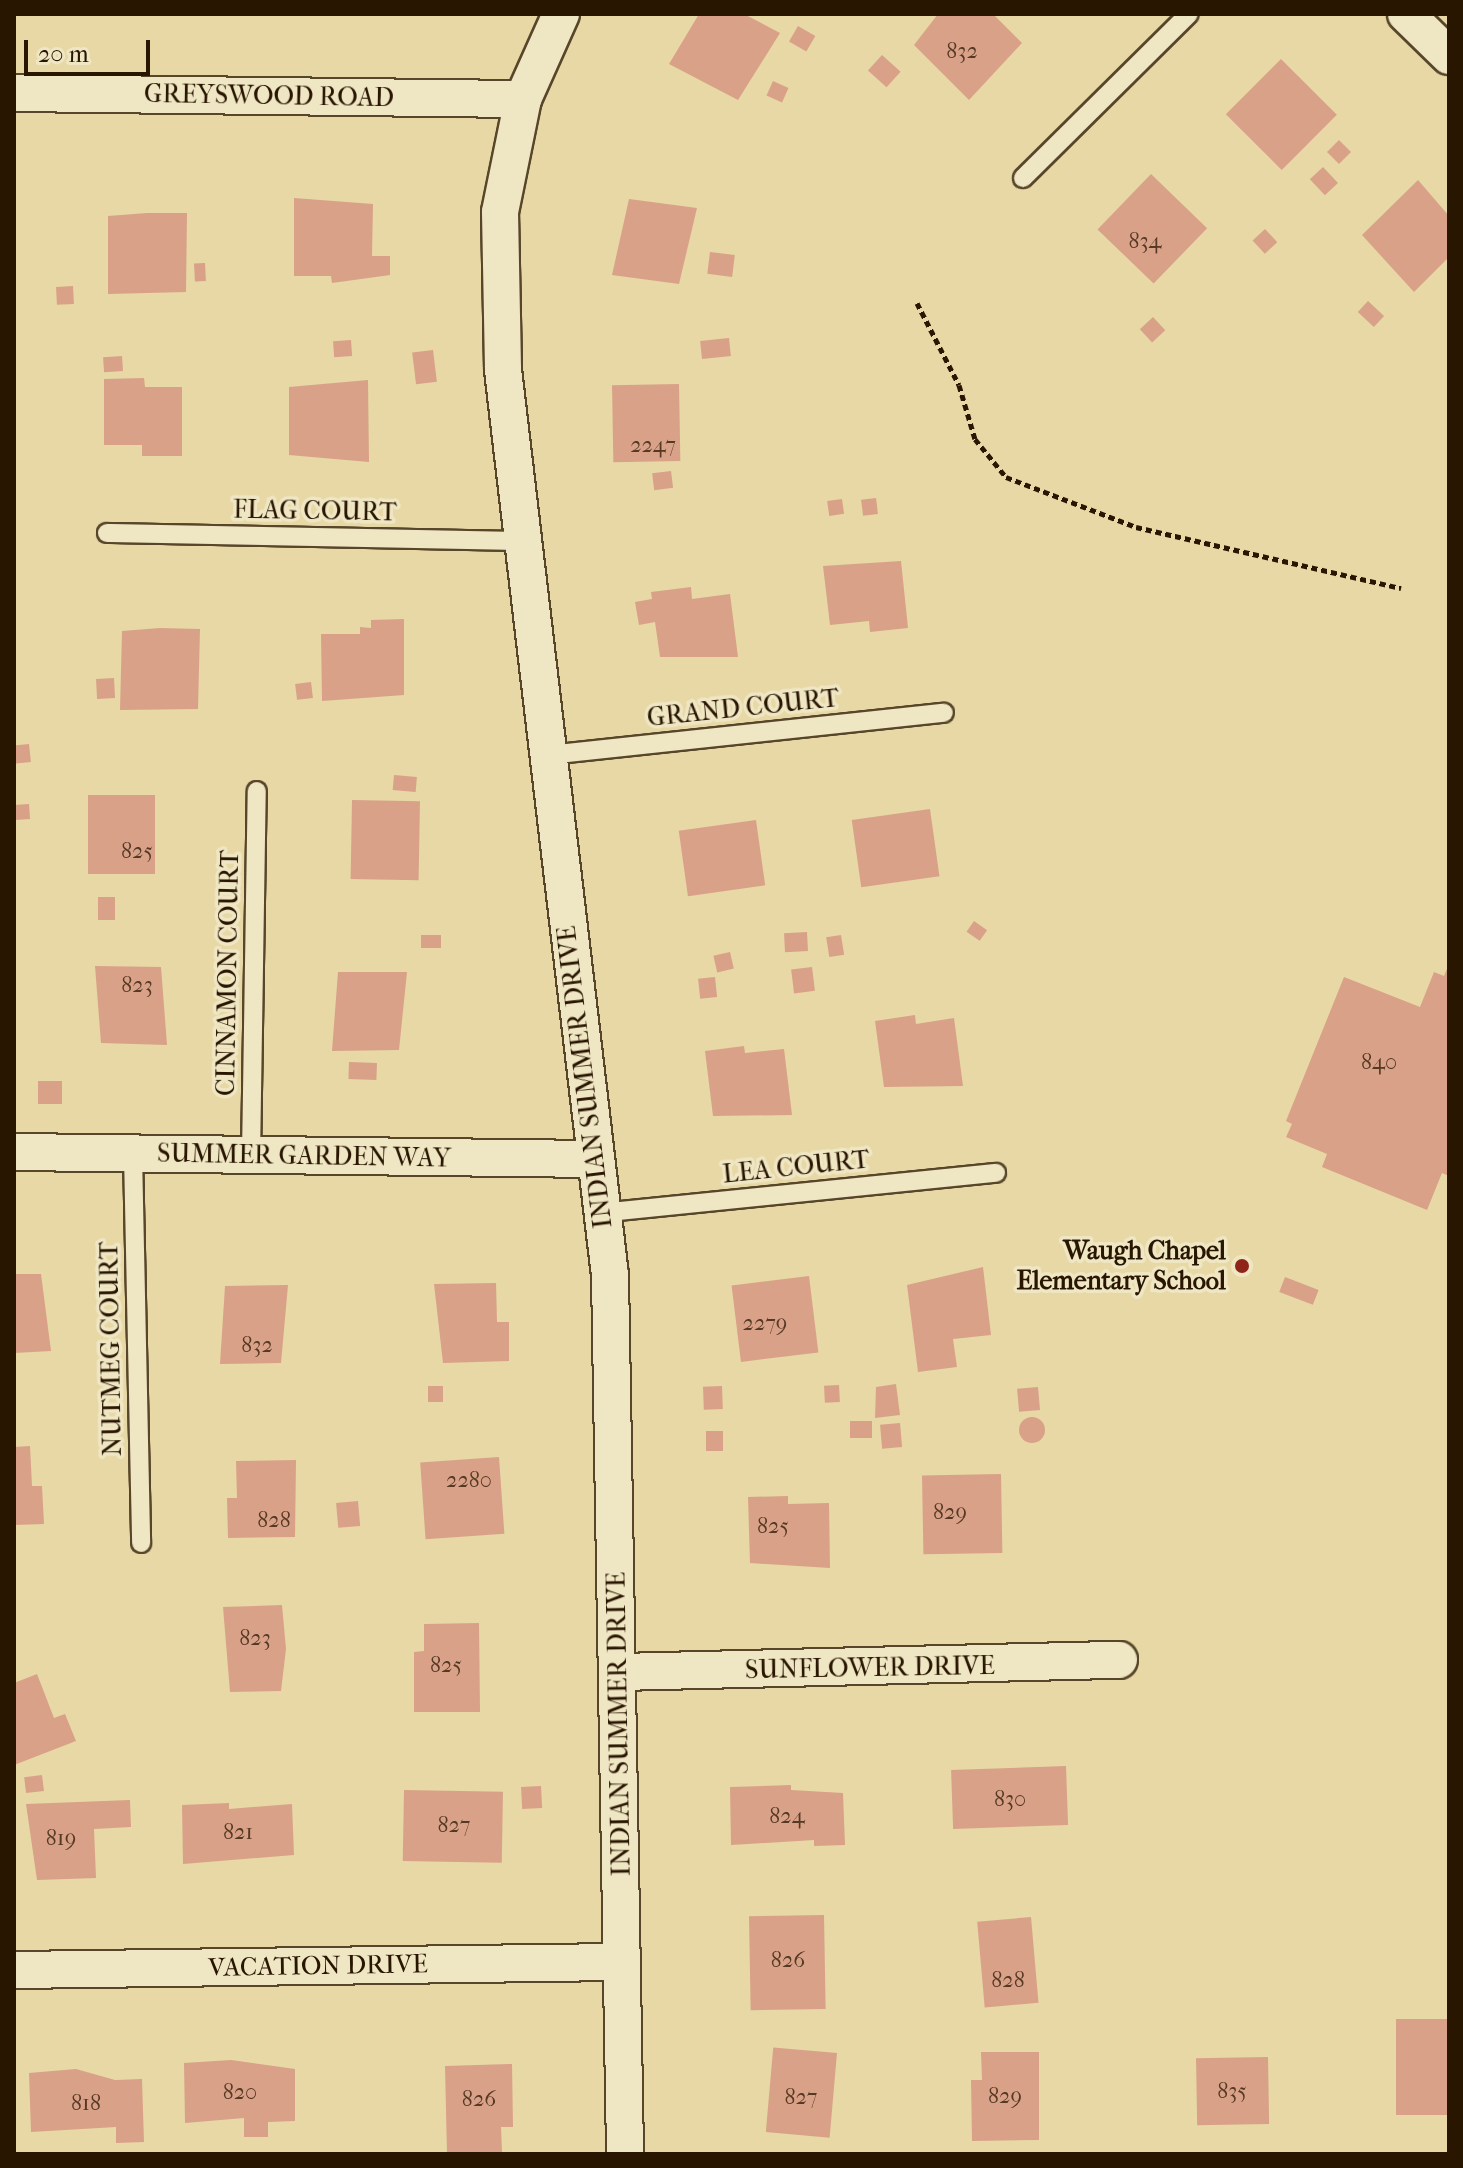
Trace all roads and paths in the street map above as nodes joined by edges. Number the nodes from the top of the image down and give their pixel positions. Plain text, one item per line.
1 (561, 14) edge
2 (1189, 14) edge
3 (1406, 14) edge
4 (1449, 56) edge
5 (14, 93) edge
6 (523, 99) junction
7 (1023, 178) dead end
8 (917, 303) dead end
9 (107, 533) dead end
10 (522, 541) junction
11 (1401, 588) dead end
12 (944, 713) dead end
13 (548, 755) junction
14 (257, 791) dead end
15 (14, 1152) edge
16 (133, 1154) junction
17 (251, 1156) junction
18 (594, 1159) junction
19 (996, 1173) dead end
20 (600, 1213) junction
21 (141, 1543) dead end
22 (1119, 1660) dead end
23 (620, 1672) junction
24 (621, 1962) junction
25 (14, 1970) edge
26 (625, 2154) edge

1 - 6 street, INDIAN SUMMER DRIVE
2 - 7 lane
3 - 4 street
5 - 6 street, GREYSWOOD ROAD
6 - 10 street, INDIAN SUMMER DRIVE
8 - 11 path
9 - 10 lane, FLAG COURT
10 - 13 street, INDIAN SUMMER DRIVE
12 - 13 lane, GRAND COURT
13 - 18 street, INDIAN SUMMER DRIVE
14 - 17 lane, CINNAMON COURT
15 - 16 street, SUMMER GARDEN WAY
16 - 17 street, SUMMER GARDEN WAY
16 - 21 lane, NUTMEG COURT
17 - 18 street, SUMMER GARDEN WAY
18 - 20 street, INDIAN SUMMER DRIVE
19 - 20 lane, LEA COURT
20 - 23 street, INDIAN SUMMER DRIVE
22 - 23 street, SUNFLOWER DRIVE
23 - 24 street, INDIAN SUMMER DRIVE
24 - 25 street, VACATION DRIVE
24 - 26 street, INDIAN SUMMER DRIVE

